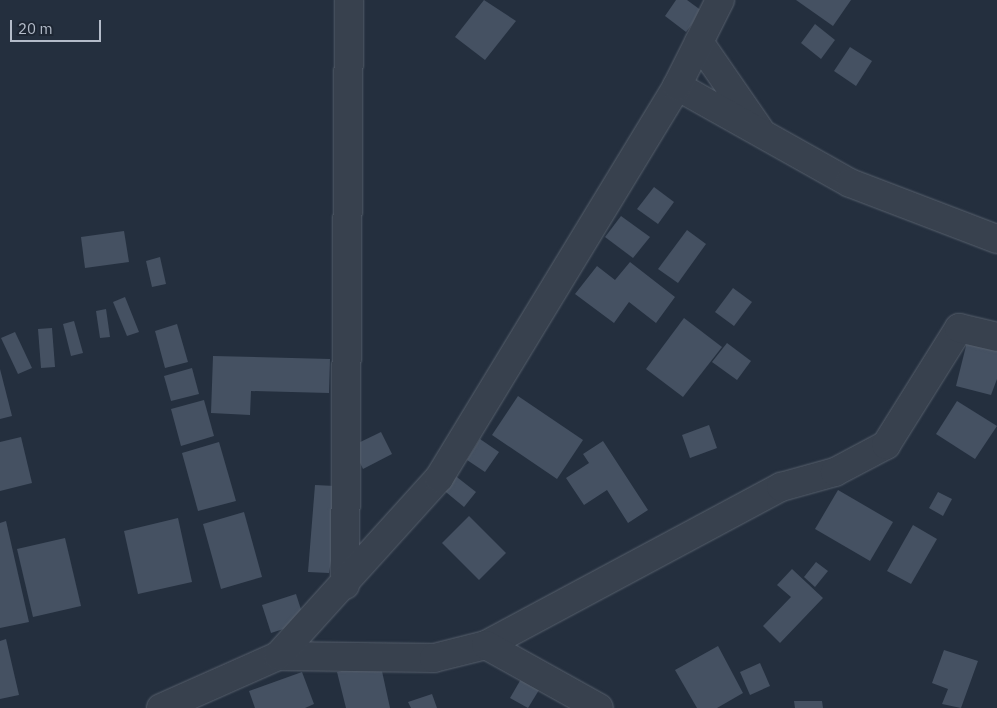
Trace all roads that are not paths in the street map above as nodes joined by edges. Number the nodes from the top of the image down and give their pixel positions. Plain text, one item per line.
1 (349, 0) edge
2 (720, 0) edge
3 (699, 42) junction
4 (677, 86) junction
5 (764, 135) junction
6 (997, 239) edge
7 (997, 337) edge
8 (345, 585) junction
9 (486, 646) junction
10 (278, 656) junction
11 (161, 708) edge
12 (599, 708) edge

1 - 8 street
2 - 3 street
3 - 4 street
3 - 5 street
4 - 5 street
4 - 8 street
5 - 6 street
7 - 9 street
8 - 10 street
9 - 10 street
9 - 12 street
10 - 11 street

